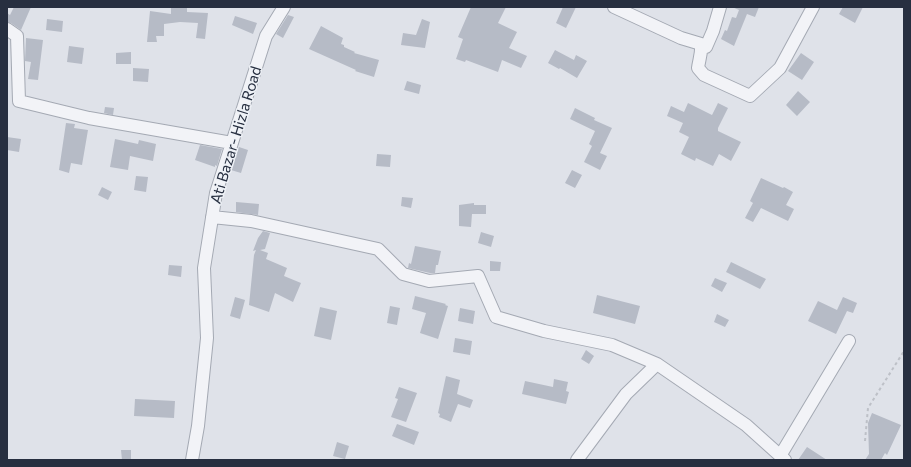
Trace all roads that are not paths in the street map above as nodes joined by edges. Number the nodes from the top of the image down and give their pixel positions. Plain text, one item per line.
1 (284, 7) edge
2 (614, 7) edge
3 (720, 7) edge
4 (813, 7) edge
5 (7, 29) edge
6 (701, 44) junction
7 (232, 143) junction
8 (212, 217) junction
9 (849, 341) dead end
10 (657, 364) junction
11 (782, 458) edge
12 (192, 460) edge
13 (577, 460) edge

1 - 7 street, Ati Bazar- Hizla Road
2 - 6 street
3 - 6 street
4 - 6 street
5 - 7 street
7 - 8 street, Ati Bazar- Hizla Road
8 - 10 street
8 - 12 street, Ati Bazar- Hizla Road
9 - 11 street
10 - 11 street
10 - 13 street

